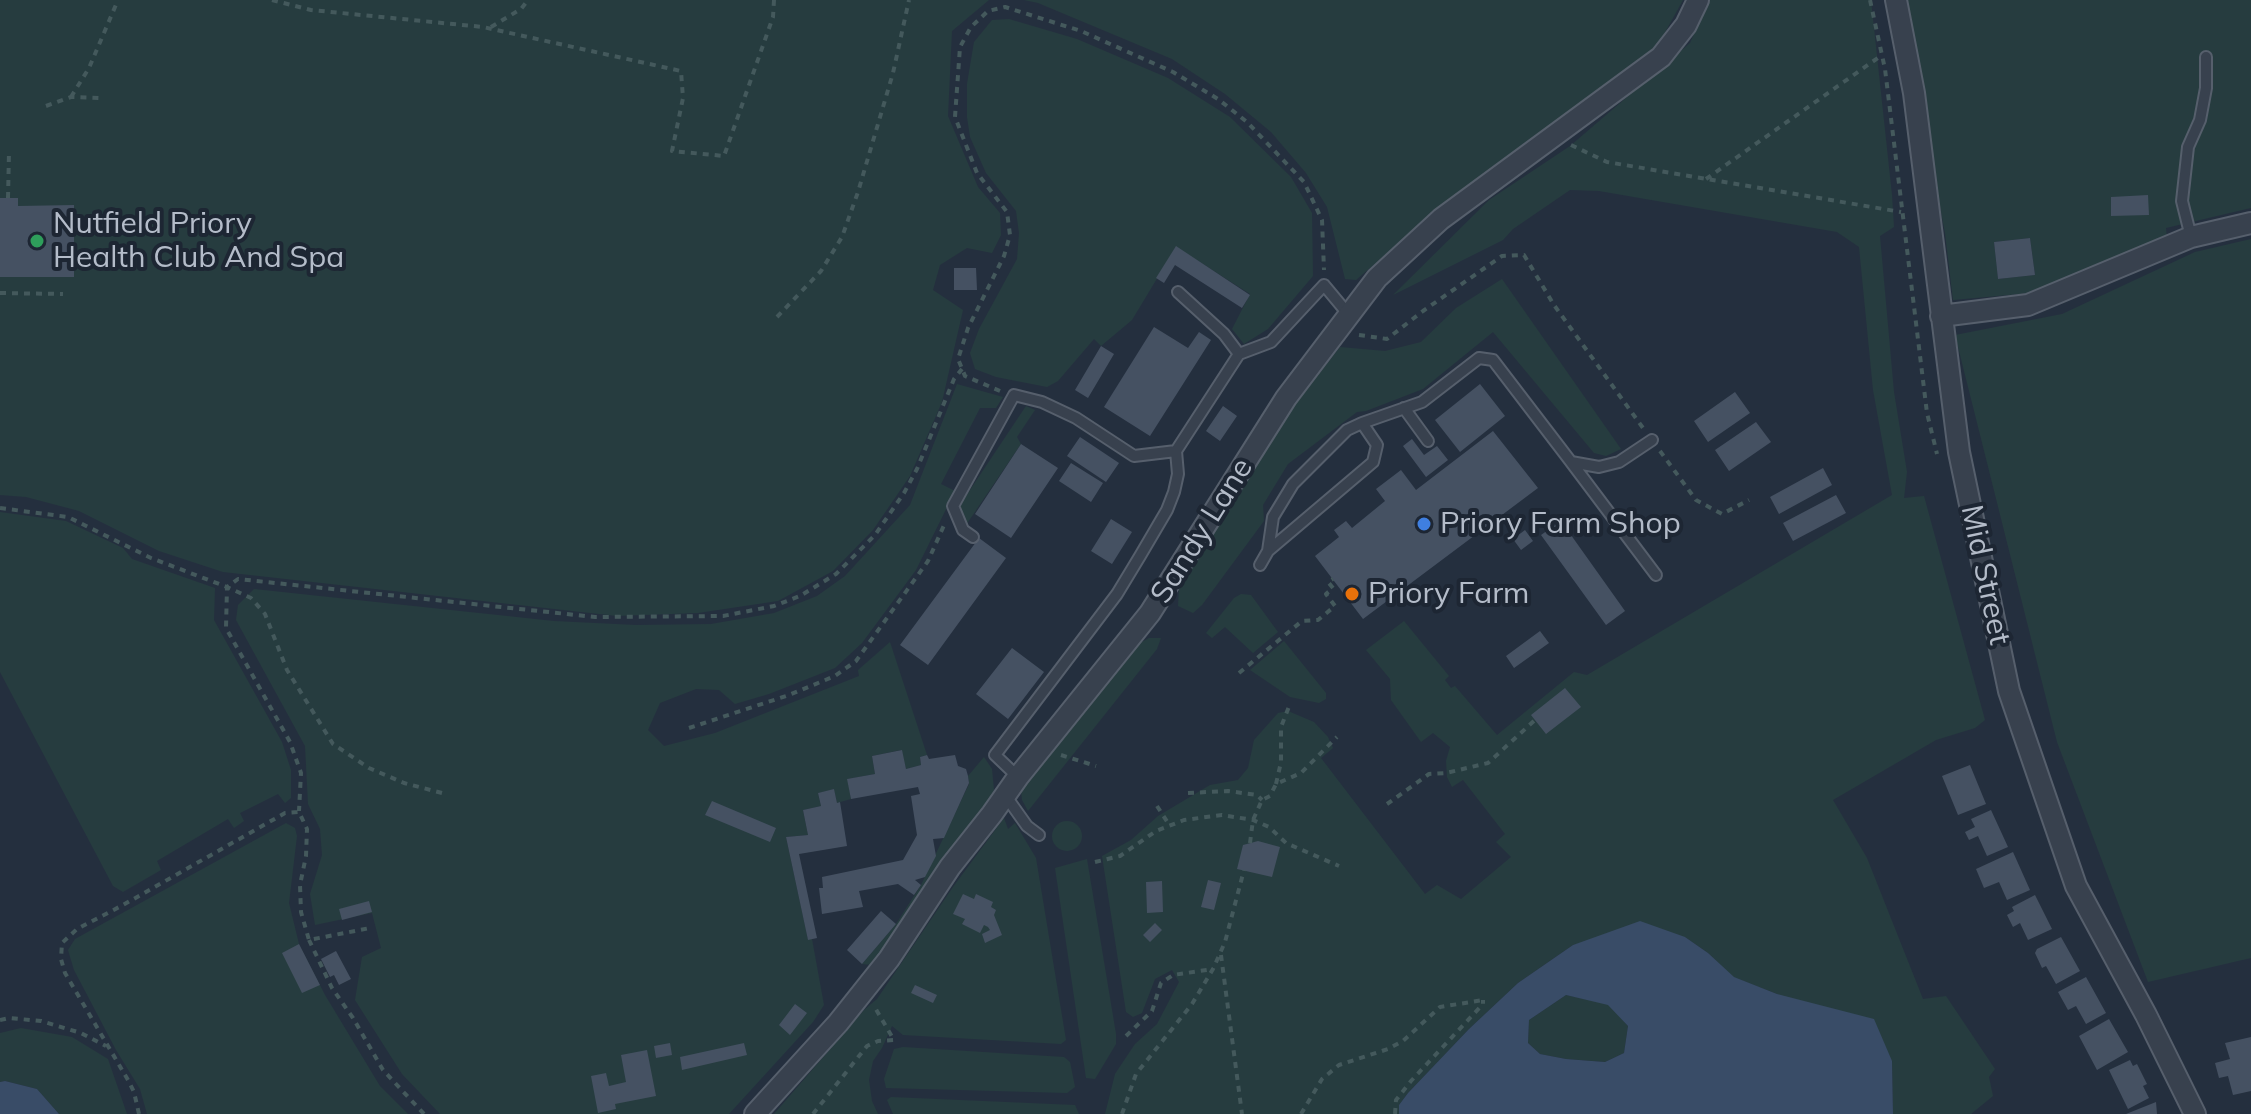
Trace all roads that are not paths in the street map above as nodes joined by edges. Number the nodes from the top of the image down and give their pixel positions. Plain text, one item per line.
1 (1698, 0) edge
2 (1896, 0) edge
3 (2206, 57) dead end
4 (2251, 223) edge
5 (2191, 237) junction
6 (1178, 292) dead end
7 (1349, 315) junction
8 (1941, 316) junction
9 (1239, 354) junction
10 (1404, 408) junction
11 (1362, 423) junction
12 (1652, 440) road end
13 (1428, 441) dead end
14 (1176, 451) junction
15 (1571, 462) junction
16 (973, 537) dead end
17 (1268, 551) junction
18 (1260, 565) dead end
19 (1656, 575) dead end
20 (1018, 777) junction
21 (1005, 795) junction
22 (1039, 835) dead end
23 (755, 1114) edge
24 (2195, 1114) edge

1 - 7 street, Sandy Lane
2 - 8 street, Mid Street
3 - 5 lane
4 - 5 street
5 - 8 street
6 - 9 lane
7 - 9 lane
7 - 20 street, Sandy Lane
8 - 24 street, Mid Street
9 - 14 lane
10 - 11 lane
10 - 13 lane
10 - 15 lane
11 - 17 lane
11 - 17 lane
12 - 15 lane
14 - 16 lane
14 - 20 lane
15 - 19 lane
17 - 18 lane
20 - 21 street, Sandy Lane
21 - 22 lane
21 - 23 street, Sandy Lane

